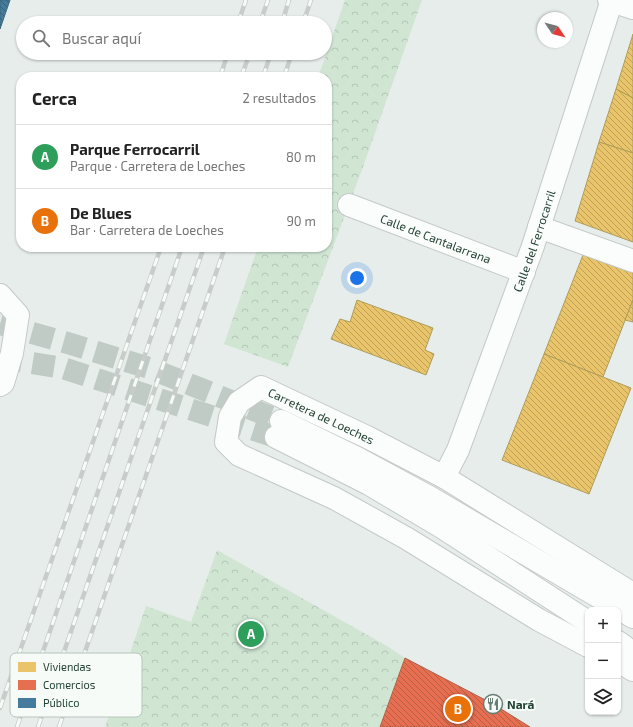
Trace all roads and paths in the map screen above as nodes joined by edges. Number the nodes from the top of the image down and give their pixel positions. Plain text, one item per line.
1 (611, 0) edge
2 (633, 8) edge
3 (349, 205) dead end
4 (539, 227) junction
5 (633, 261) edge
6 (524, 272) junction
7 (0, 295) edge
8 (0, 385) edge
9 (444, 477) junction
10 (633, 594) edge
11 (616, 607) edge
12 (621, 610) edge
13 (633, 617) edge
14 (585, 620) edge
15 (585, 644) edge
16 (625, 651) edge
17 (633, 670) edge

1 - 2 street
1 - 4 street, Calle del Ferrocarril
3 - 6 street, Calle de Cantalarrana
4 - 5 street
4 - 6 street, Calle del Ferrocarril
6 - 9 street, Calle del Ferrocarril
7 - 8 street
9 - 10 street, Carretera de Loeches
9 - 15 street, Carretera de Loeches
11 - 14 street, Carretera de Loeches
12 - 13 street, Carretera de Loeches
16 - 17 street

